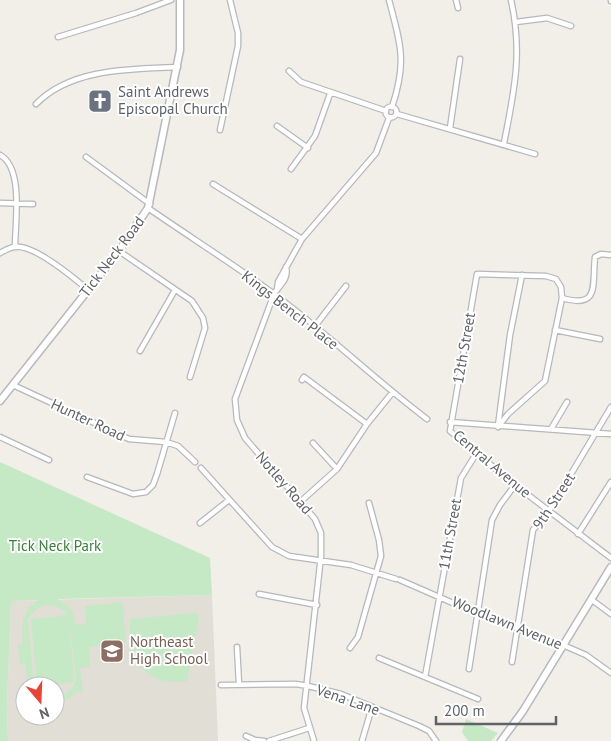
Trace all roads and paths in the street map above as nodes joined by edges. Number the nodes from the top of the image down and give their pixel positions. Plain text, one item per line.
1 (171, 0) edge
2 (181, 0) edge
3 (230, 0) edge
4 (389, 0) edge
5 (456, 0) edge
6 (511, 0) edge
7 (458, 8) dead end
8 (516, 22) junction
9 (571, 26) dead end
10 (58, 36) dead end
11 (460, 59) dead end
12 (178, 67) junction
13 (289, 71) dead end
14 (330, 94) junction
15 (36, 104) dead end
16 (392, 107) junction
17 (386, 111) junction
18 (397, 114) junction
19 (389, 118) junction
20 (276, 126) dead end
21 (450, 128) junction
22 (220, 130) dead end
23 (504, 143) junction
24 (308, 148) junction
25 (535, 154) dead end
26 (0, 156) edge
27 (86, 157) dead end
28 (291, 169) dead end
29 (213, 184) dead end
30 (0, 203) edge
31 (16, 203) junction
32 (33, 204) dead end
33 (149, 206) junction
34 (302, 239) junction
35 (15, 247) junction
36 (119, 251) junction
37 (0, 253) edge
38 (611, 255) edge
39 (522, 276) junction
40 (346, 286) dead end
41 (87, 289) junction
42 (175, 290) junction
43 (275, 292) junction
44 (562, 298) junction
45 (315, 326) junction
46 (555, 330) junction
47 (600, 339) dead end
48 (140, 351) dead end
49 (190, 377) dead end
50 (302, 380) dead end
51 (13, 385) junction
52 (392, 393) junction
53 (0, 401) edge
54 (567, 402) dead end
55 (611, 408) edge
56 (175, 413) dead end
57 (427, 419) dead end
58 (450, 422) junction
59 (367, 424) junction
60 (498, 427) junction
61 (551, 429) junction
62 (596, 432) junction
63 (611, 434) edge
64 (0, 437) edge
65 (166, 442) junction
66 (313, 443) dead end
67 (476, 454) junction
68 (49, 460) dead end
69 (195, 462) dead end
70 (201, 468) dead end
71 (337, 469) junction
72 (87, 477) dead end
73 (611, 482) edge
74 (515, 485) junction
75 (229, 500) junction
76 (299, 503) junction
77 (369, 503) dead end
78 (549, 511) junction
79 (200, 523) dead end
80 (578, 534) junction
81 (611, 558) edge
82 (320, 562) junction
83 (611, 566) edge
84 (376, 572) junction
85 (259, 594) dead end
86 (439, 596) junction
87 (592, 600) junction
88 (317, 605) junction
89 (478, 614) junction
90 (611, 614) edge
91 (517, 626) junction
92 (563, 645) junction
93 (238, 647) dead end
94 (350, 648) dead end
95 (378, 658) dead end
96 (512, 662) dead end
97 (470, 668) dead end
98 (611, 673) edge
99 (425, 677) junction
100 (239, 684) junction
101 (221, 685) dead end
102 (308, 686) junction
103 (478, 699) dead end
104 (372, 707) junction
105 (309, 728) junction
106 (246, 736) dead end
107 (264, 741) edge
108 (269, 741) edge
109 (314, 741) edge
110 (362, 741) edge
111 (436, 741) edge
112 (502, 741) edge

1 - 10 street
2 - 12 street, Tick Neck Road
3 - 22 street
4 - 16 street
5 - 7 street
6 - 8 street
8 - 9 street
8 - 23 street
11 - 21 street
12 - 15 street
12 - 33 street, Tick Neck Road
13 - 14 street
14 - 17 street
14 - 24 street
16 - 17 street
16 - 18 street
17 - 19 street
18 - 19 street
18 - 21 street
19 - 34 street, Notley Road
20 - 24 street
21 - 23 street
23 - 25 street
24 - 28 street
26 - 31 street
27 - 33 street, Kings Bench Place
29 - 34 street
30 - 31 street
31 - 32 street
31 - 35 street
33 - 36 street, Tick Neck Road
33 - 43 street, Kings Bench Place
34 - 43 street, Notley Road
35 - 37 street
35 - 41 street
36 - 41 street, Tick Neck Road
36 - 42 street
38 - 44 street
39 - 44 street
39 - 58 street, 12th Street
39 - 60 street
40 - 45 street
41 - 51 street, Tick Neck Road
42 - 48 street
42 - 49 street
43 - 45 street, Kings Bench Place
43 - 76 street, Notley Road
44 - 46 street
45 - 52 street, Kings Bench Place
46 - 47 street
46 - 60 street
50 - 59 street
51 - 53 street, Tick Neck Road
51 - 65 street, Hunter Road
52 - 57 street, Kings Bench Place
52 - 59 street
54 - 61 street
55 - 62 street, 9th Street
56 - 65 street
58 - 60 street
58 - 67 street, Central Avenue
59 - 71 street
60 - 61 street
61 - 62 street
62 - 63 street
62 - 78 street, 9th Street
64 - 68 street
65 - 69 street
65 - 72 street
66 - 71 street
67 - 74 street, Central Avenue
67 - 86 street, 11th Street
70 - 75 street, Woodlawn Avenue
71 - 76 street
73 - 80 street
74 - 78 street, Central Avenue
74 - 89 street
75 - 79 street
75 - 82 street, Woodlawn Avenue
76 - 82 street, Notley Road
77 - 84 street
78 - 80 street, Central Avenue
78 - 91 street, 9th Street
80 - 81 street, Central Avenue
82 - 84 street, Woodlawn Avenue
82 - 88 street, Notley Road
83 - 87 street
84 - 86 street, Woodlawn Avenue
84 - 94 street
85 - 88 street
86 - 89 street, Woodlawn Avenue
86 - 99 street, 11th Street
87 - 90 street
87 - 92 street
88 - 102 street, Notley Road
89 - 91 street, Woodlawn Avenue
89 - 97 street
91 - 92 street, Woodlawn Avenue
91 - 96 street, 9th Street
92 - 98 street, Woodlawn Avenue
92 - 112 street
93 - 100 street
95 - 99 street
99 - 103 street
100 - 101 street, Vena Lane
100 - 102 street, Vena Lane
102 - 104 street, Vena Lane
102 - 105 street, Notley Road
104 - 110 street
104 - 111 street, Vena Lane
105 - 108 street
105 - 109 street, Notley Road
106 - 107 street

